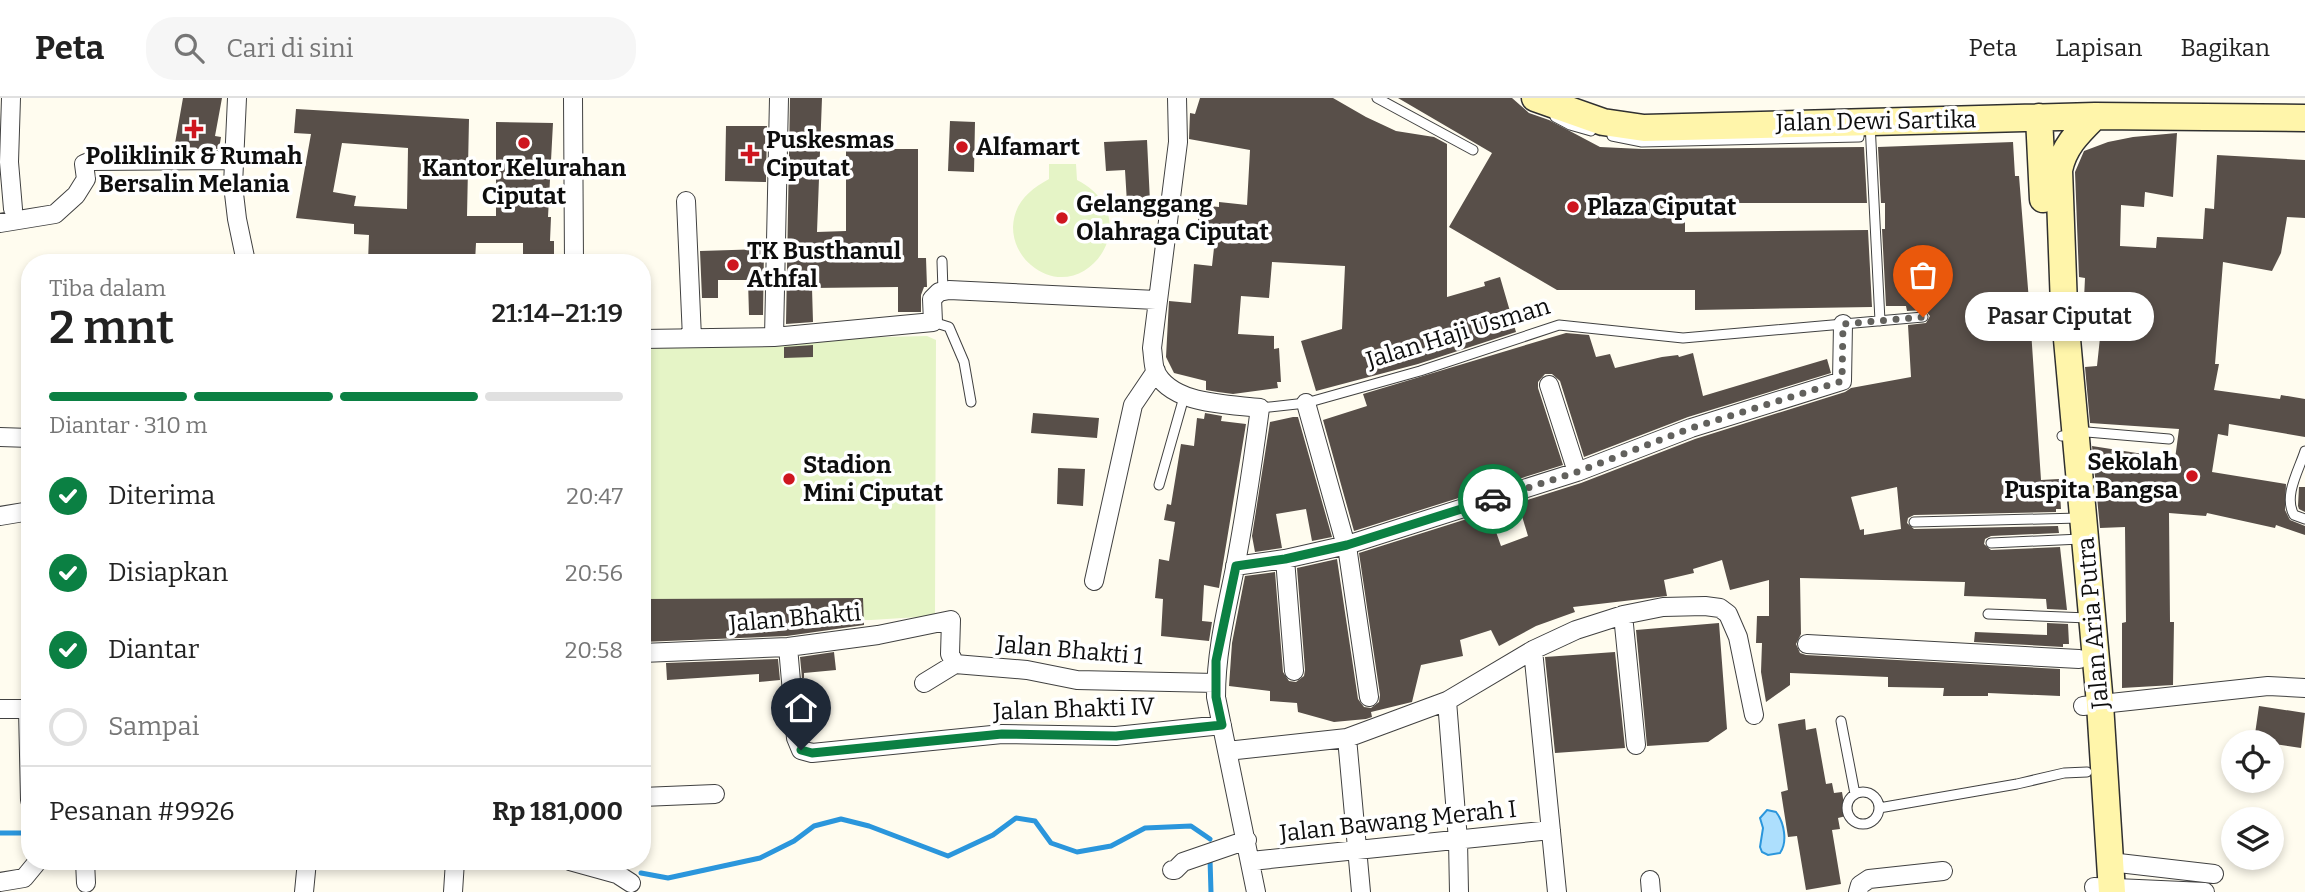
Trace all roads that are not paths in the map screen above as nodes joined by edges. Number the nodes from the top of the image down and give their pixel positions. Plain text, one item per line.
1 (11, 98) edge
2 (237, 98) edge
3 (573, 98) edge
4 (779, 98) edge
5 (1177, 98) edge
6 (1377, 98) edge
7 (1521, 98) edge
8 (1535, 98) edge
9 (1587, 98) edge
10 (2095, 116) junction
11 (2039, 117) junction
12 (2305, 118) edge
13 (1603, 122) junction
14 (1863, 127) junction
15 (1636, 134) junction
16 (1473, 150) dead end
17 (233, 160) junction
18 (686, 201) dead end
19 (13, 209) dead end
20 (0, 223) edge
21 (244, 254) edge
22 (574, 254) edge
23 (942, 261) dead end
24 (943, 291) junction
25 (1156, 300) junction
26 (2048, 307) junction
27 (1923, 317) dead end
28 (933, 321) junction
29 (1880, 321) junction
30 (1843, 324) junction
31 (774, 337) junction
32 (692, 338) junction
33 (651, 339) edge
34 (1156, 371) junction
35 (1549, 385) dead end
36 (1184, 397) junction
37 (971, 402) dead end
38 (1306, 403) junction
39 (1260, 408) junction
40 (2069, 435) junction
41 (0, 438) edge
42 (21, 438) edge
43 (2169, 439) dead end
44 (2305, 451) edge
45 (1577, 472) junction
46 (1159, 485) dead end
47 (21, 512) edge
48 (0, 516) edge
49 (2305, 519) edge
50 (1914, 522) dead end
51 (2078, 529) junction
52 (1991, 543) dead end
53 (1347, 545) junction
54 (1285, 559) junction
55 (1236, 566) junction
56 (1094, 581) dead end
57 (1989, 614) dead end
58 (1623, 615) junction
59 (2084, 618) junction
60 (1807, 644) dead end
61 (788, 647) junction
62 (1533, 650) junction
63 (651, 653) edge
64 (2079, 659) junction
65 (955, 664) junction
66 (1294, 671) dead end
67 (924, 682) dead end
68 (1216, 683) junction
69 (2305, 688) edge
70 (1369, 697) dead end
71 (1447, 701) junction
72 (2091, 705) junction
73 (0, 709) edge
74 (21, 709) edge
75 (1754, 715) dead end
76 (1841, 721) dead end
77 (1222, 725) junction
78 (1347, 738) junction
79 (1636, 745) dead end
80 (1227, 751) junction
81 (2087, 772) junction
82 (715, 794) dead end
83 (1855, 794) junction
84 (651, 797) edge
85 (1879, 808) junction
86 (1551, 830) junction
87 (1247, 840) junction
88 (1458, 840) junction
89 (1357, 850) junction
90 (1251, 861) junction
91 (2110, 862) junction
92 (31, 870) edge
93 (85, 870) edge
94 (306, 870) edge
95 (454, 870) edge
96 (603, 870) edge
97 (1172, 870) dead end
98 (1943, 871) dead end
99 (2214, 874) dead end
100 (0, 882) edge
101 (86, 883) dead end
102 (632, 887) edge
103 (2103, 890) edge
104 (304, 892) edge
105 (453, 892) edge
106 (1256, 892) edge
107 (1361, 892) edge
108 (1459, 892) edge
109 (1557, 892) edge
110 (1858, 892) edge
111 (2206, 892) edge

1 - 19 street
2 - 17 street
3 - 22 street
4 - 31 street
5 - 25 street
6 - 16 lane
7 - 15 lane
8 - 13 main road, Jalan Dewi Sartika
9 - 13 main road
10 - 11 main road, Jalan Dewi Sartika
10 - 12 main road, Jalan Dewi Sartika
10 - 26 main road, Jalan Aria Putra
11 - 14 main road, Jalan Dewi Sartika
11 - 26 main road, Jalan Aria Putra
13 - 15 main road, Jalan Dewi Sartika
14 - 15 main road, Jalan Dewi Sartika
14 - 29 lane
17 - 20 street
17 - 21 street
18 - 32 street
23 - 24 lane
24 - 25 street
24 - 28 street
25 - 34 street
26 - 40 main road, Jalan Aria Putra
27 - 29 lane, Jalan Haji Usman
28 - 31 street
28 - 37 lane
29 - 30 lane, Jalan Haji Usman
30 - 38 lane, Jalan Haji Usman
30 - 45 street
31 - 32 street
32 - 33 street
34 - 36 street
34 - 56 street
35 - 45 street
36 - 39 street, Jalan Haji Usman
36 - 46 lane
38 - 39 lane, Jalan Haji Usman
38 - 53 street
39 - 55 street
40 - 43 lane
40 - 51 main road, Jalan Aria Putra
41 - 42 street
44 - 49 lane
45 - 53 street
47 - 48 street
50 - 51 lane
51 - 52 lane
51 - 59 main road, Jalan Aria Putra
53 - 54 street
53 - 70 street
54 - 55 street
54 - 66 street
55 - 68 street
57 - 59 lane
58 - 62 street
58 - 75 street
58 - 79 street
59 - 64 main road, Jalan Aria Putra
59 - 72 main road, Jalan Aria Putra
60 - 64 street
61 - 63 street, Jalan Bhakti
61 - 65 street, Jalan Bhakti
61 - 77 street, Jalan Bhakti IV
62 - 71 street
62 - 86 street
64 - 72 main road, Jalan Aria Putra
65 - 67 street
65 - 68 street, Jalan Bhakti 1
68 - 77 street
69 - 72 street
71 - 78 street
71 - 88 street
72 - 81 main road, Jalan Aria Putra
72 - 91 main road, Jalan Aria Putra
73 - 74 street
76 - 83 lane
77 - 80 street
78 - 80 street
78 - 89 street
80 - 87 street
81 - 85 lane
81 - 103 main road, Jalan Aria Putra
82 - 84 street
83 - 85 lane
83 - 85 lane
86 - 88 street, Jalan Bawang Merah I
86 - 109 street
87 - 90 street
87 - 97 street
88 - 89 street, Jalan Bawang Merah I
88 - 108 street
89 - 90 street, Jalan Bawang Merah I
89 - 107 street
90 - 106 street
91 - 99 street
91 - 103 main road, Jalan Aria Putra
92 - 100 street
93 - 101 street
94 - 104 street
95 - 105 street
96 - 102 street
98 - 110 street
103 - 111 street

